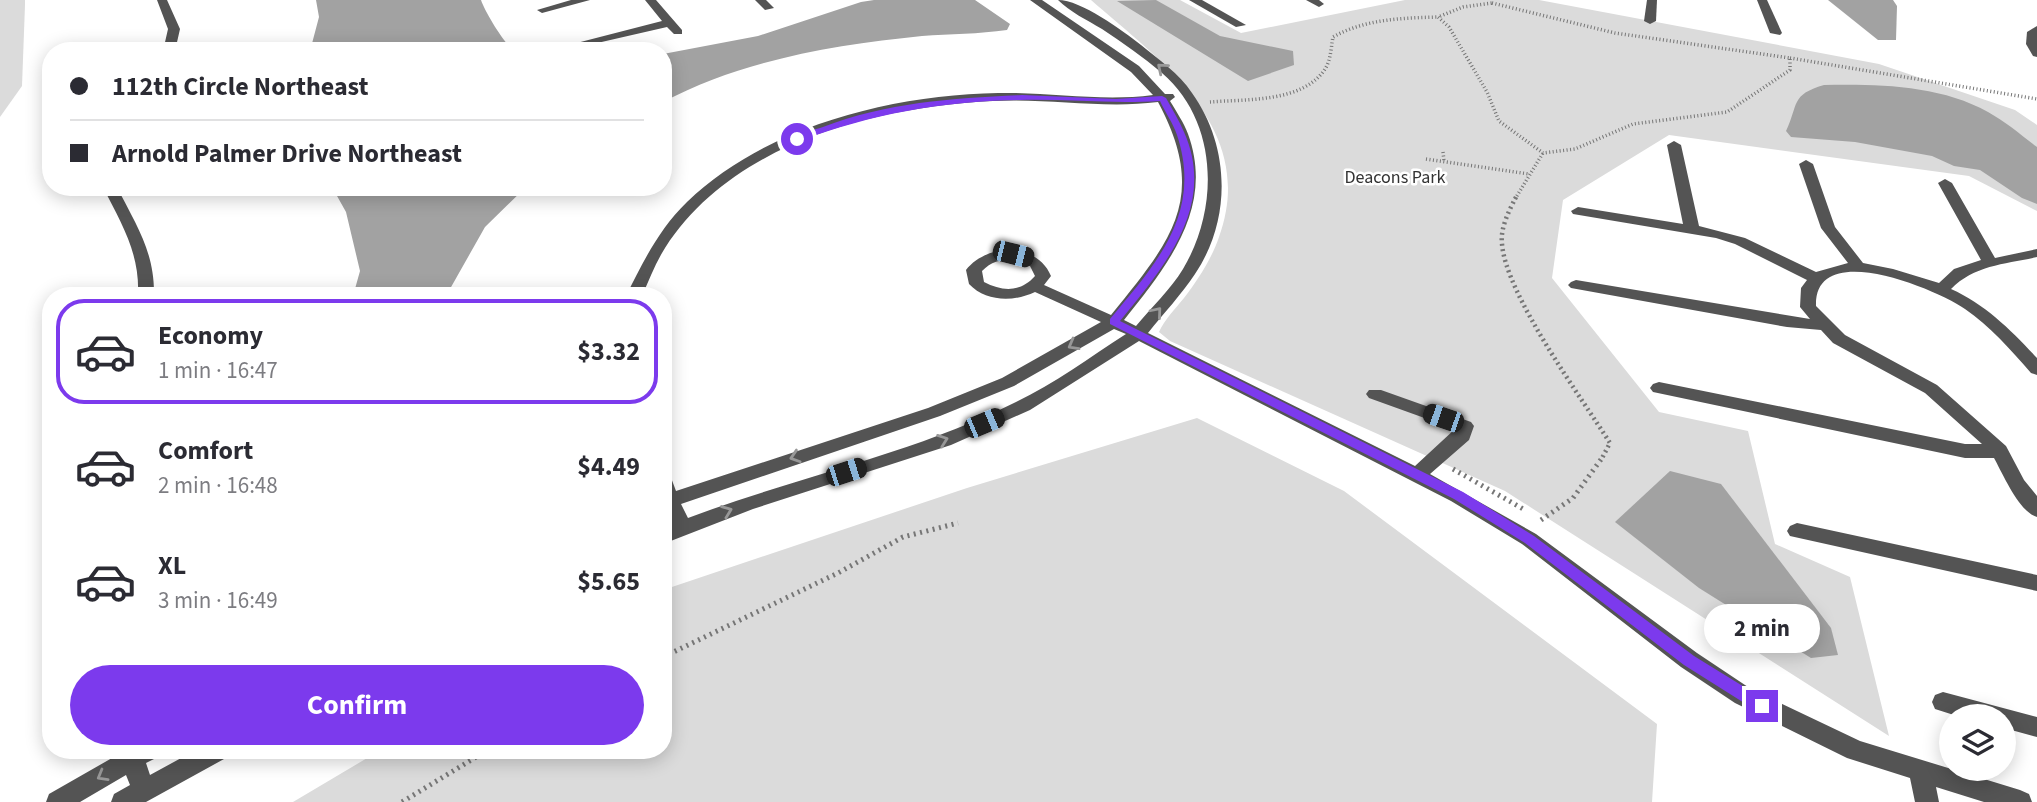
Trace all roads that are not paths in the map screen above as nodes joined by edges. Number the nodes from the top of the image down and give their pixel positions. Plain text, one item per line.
1 (162, 0) edge
2 (586, 0) edge
3 (650, 0) edge
4 (1035, 0) edge
5 (1063, 0) edge
6 (1194, 0) edge
7 (1652, 0) edge
8 (1762, 0) edge
9 (542, 10) dead end
10 (1650, 21) dead end
11 (668, 23) junction
12 (1240, 25) dead end
13 (2037, 29) edge
14 (678, 32) dead end
15 (1776, 33) dead end
16 (171, 42) edge
17 (588, 42) edge
18 (2037, 54) edge
19 (1162, 98) junction
20 (1190, 98) junction
21 (1674, 145) dead end
22 (1806, 164) dead end
23 (1945, 183) dead end
24 (115, 196) edge
25 (1578, 211) dead end
26 (1692, 230) junction
27 (2037, 253) edge
28 (1990, 263) junction
29 (1860, 269) junction
30 (1816, 278) junction
31 (1576, 285) dead end
32 (146, 287) edge
33 (638, 287) edge
34 (1036, 287) dead end
35 (1942, 289) junction
36 (1114, 322) junction
37 (1824, 325) junction
38 (1138, 334) junction
39 (2034, 361) edge
40 (1659, 388) dead end
41 (1375, 394) dead end
42 (2000, 451) junction
43 (1416, 475) junction
44 (672, 500) edge
45 (2037, 510) edge
46 (672, 511) edge
47 (684, 528) junction
48 (1797, 531) dead end
49 (672, 533) edge
50 (2037, 583) edge
51 (1943, 702) dead end
52 (1951, 704) edge
53 (2016, 721) edge
54 (2037, 727) edge
55 (126, 759) edge
56 (136, 759) edge
57 (201, 759) edge
58 (1920, 770) junction
59 (134, 796) edge
60 (58, 802) edge
61 (1927, 802) edge
62 (2021, 802) edge

1 - 16 street
2 - 9 street
3 - 11 street
4 - 19 street
20 -> 5 street
6 - 12 street
7 - 10 street
8 - 15 street
11 - 14 street
11 - 17 street
13 - 18 street
19 - 20 street
19 - 33 street
19 - 36 street
38 -> 20 street
21 - 26 street
22 - 29 street
23 - 28 street
24 - 32 street
25 - 26 street
26 - 30 street
27 - 28 street
28 - 35 street
29 - 30 street
29 - 35 street
30 - 37 street
31 - 37 street
34 - 36 street
35 - 39 street
36 - 38 street
36 -> 44 street
37 - 42 street
38 - 43 street
47 -> 38 street
40 - 42 street
41 - 43 street
42 - 45 street
43 - 58 street
46 - 47 street
47 - 49 street
48 - 50 street
51 - 52 street
53 - 54 street
55 -> 60 street
56 - 59 street
57 - 59 street
58 - 61 street
58 - 62 street

